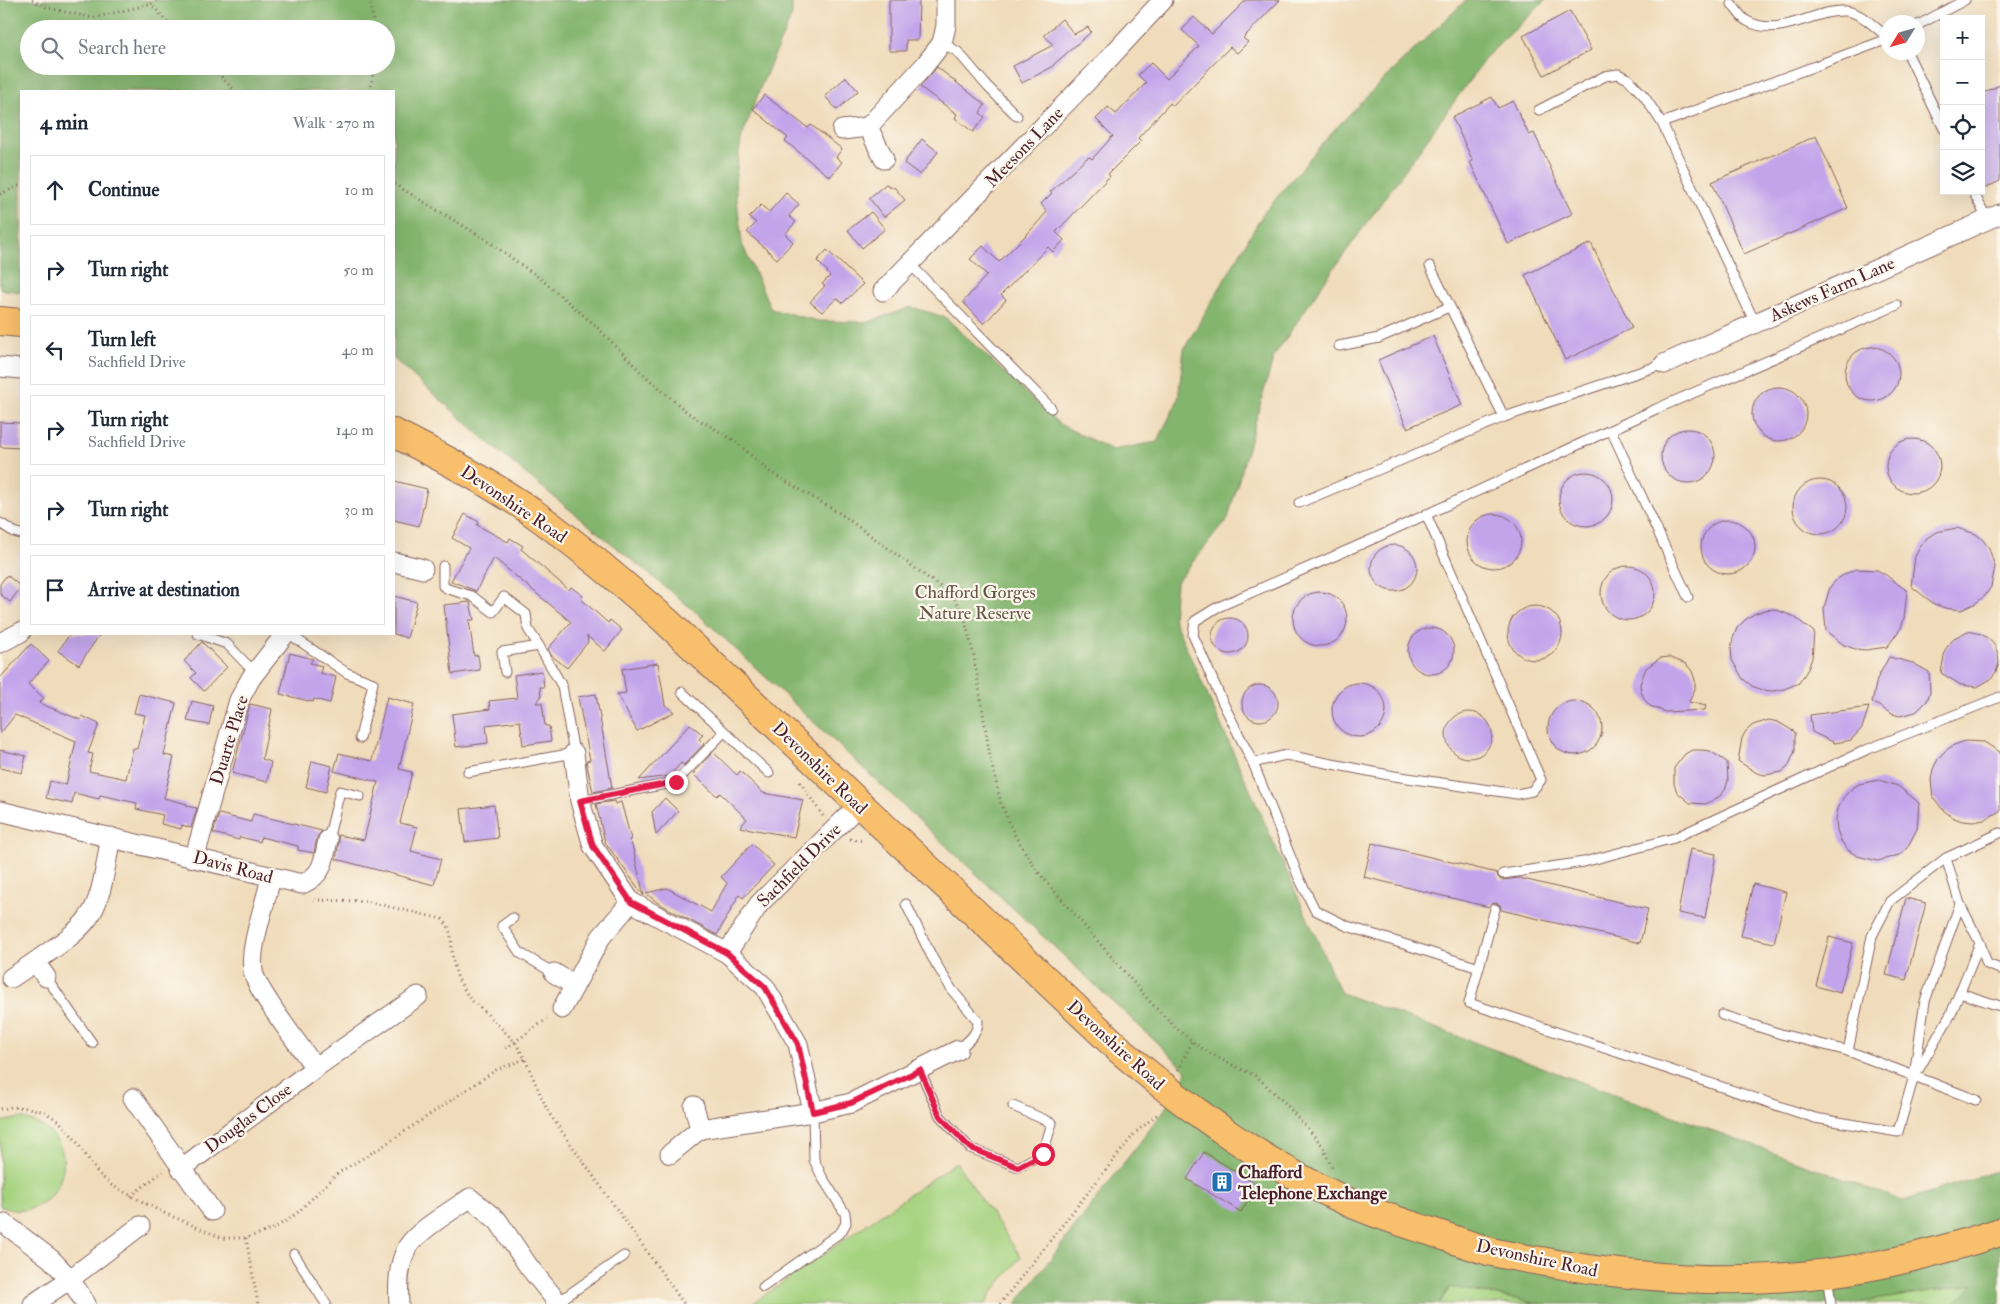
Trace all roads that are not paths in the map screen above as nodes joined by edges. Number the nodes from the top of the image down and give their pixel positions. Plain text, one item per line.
1 (946, 0) edge
2 (1163, 0) edge
3 (1965, 0) edge
4 (1732, 4) dead end
5 (1925, 21) edge
6 (1880, 32) edge
7 (1880, 42) edge
8 (942, 43) junction
9 (1911, 60) edge
10 (1539, 110) dead end
11 (1017, 116) dead end
12 (1940, 121) edge
13 (1662, 123) junction
14 (868, 128) junction
15 (842, 130) dead end
16 (884, 159) dead end
17 (1977, 195) edge
18 (1993, 217) edge
19 (910, 264) junction
20 (1430, 266) dead end
21 (883, 292) dead end
22 (1897, 306) dead end
23 (1449, 307) junction
24 (0, 321) edge
25 (20, 323) edge
26 (1755, 323) junction
27 (1339, 346) dead end
28 (1664, 364) joint
29 (0, 367) edge
30 (20, 369) edge
31 (1050, 408) dead end
32 (1504, 417) junction
33 (1611, 430) junction
34 (395, 434) edge
35 (1298, 503) dead end
36 (1426, 514) junction
37 (0, 522) edge
38 (20, 534) edge
39 (395, 562) edge
40 (443, 566) dead end
41 (423, 569) dead end
42 (1688, 597) dead end
43 (20, 633) edge
44 (201, 635) edge
45 (284, 635) edge
46 (290, 635) edge
47 (0, 644) edge
48 (538, 646) junction
49 (505, 672) dead end
50 (254, 673) junction
51 (682, 692) dead end
52 (2000, 697) edge
53 (724, 732) junction
54 (360, 738) dead end
55 (574, 753) junction
56 (1252, 763) junction
57 (468, 772) dead end
58 (769, 773) dead end
59 (360, 796) dead end
60 (580, 801) junction
61 (859, 805) junction
62 (0, 810) edge
63 (2000, 833) edge
64 (111, 837) junction
65 (328, 840) joint
66 (196, 856) junction
67 (1946, 858) junction
68 (1503, 874) dead end
69 (271, 877) junction
70 (631, 902) junction
71 (906, 904) dead end
72 (1960, 904) junction
73 (1495, 909) dead end
74 (513, 918) dead end
75 (1980, 943) junction
76 (727, 953) junction
77 (35, 962) junction
78 (1479, 968) junction
79 (2000, 969) edge
80 (554, 973) joint
81 (46, 977) joint
82 (11, 978) dead end
83 (574, 985) junction
84 (1960, 993) junction
85 (418, 996) dead end
86 (2000, 1006) edge
87 (562, 1009) road end
88 (1722, 1015) dead end
89 (92, 1043) dead end
90 (958, 1050) joint
91 (1848, 1051) junction
92 (315, 1068) junction
93 (920, 1070) junction
94 (1914, 1076) junction
95 (133, 1098) dead end
96 (1976, 1100) dead end
97 (694, 1106) dead end
98 (1014, 1106) dead end
99 (813, 1112) junction
100 (700, 1129) junction
101 (670, 1154) dead end
102 (178, 1165) junction
103 (212, 1212) dead end
104 (5, 1224) dead end
105 (140, 1226) dead end
106 (2000, 1232) edge
107 (294, 1254) dead end
108 (624, 1256) dead end
109 (1826, 1273) junction
110 (70, 1279) junction
111 (763, 1287) dead end
112 (558, 1303) edge
113 (33, 1304) edge
114 (86, 1304) edge
115 (326, 1304) edge
116 (399, 1304) edge
117 (1831, 1304) edge

1 - 8 street
2 - 19 street, Meesons Lane
3 - 5 lane
4 - 6 lane
7 - 13 lane
8 - 11 lane
8 - 14 street
9 - 12 lane
10 - 13 lane
13 - 26 lane
14 - 15 street
14 - 16 street
17 - 18 lane
18 - 26 street, Askews Farm Lane
19 - 21 street, Meesons Lane
19 - 31 lane
20 - 23 lane
22 - 33 lane
23 - 27 lane
23 - 32 lane
24 - 25 main road
26 - 28 street, Askews Farm Lane
28 - 32 lane
29 - 30 street
32 - 35 lane
33 - 36 lane
33 - 42 lane
34 - 61 main road, Devonshire Road
36 - 56 lane
36 - 56 lane
37 - 38 lane
39 - 41 street
40 - 48 lane
43 - 47 street
44 - 50 lane
45 - 50 street, Duarte Place
46 - 54 lane
48 - 49 lane
48 - 55 lane
50 - 66 street, Duarte Place
51 - 53 lane
52 - 68 lane
53 - 58 lane
53 - 60 lane
55 - 57 lane
55 - 60 street
56 - 78 lane
59 - 65 lane
60 - 70 street
61 - 76 street, Sachfield Drive
61 - 109 main road, Devonshire Road
62 - 64 street, Davis Road
63 - 67 lane
64 - 66 street, Davis Road
64 - 77 street
65 - 69 street, Davis Road
66 - 69 street, Davis Road
67 - 72 lane
67 - 91 lane
69 - 92 street
70 - 76 street
70 - 83 street
71 - 90 lane
72 - 75 lane
72 - 94 lane
73 - 78 lane
74 - 80 lane
75 - 79 lane
75 - 84 lane
76 - 99 street
77 - 81 street
77 - 82 street
78 - 94 lane
80 - 83 street
81 - 89 lane
83 - 87 street
84 - 86 lane
84 - 94 lane
85 - 92 street, Douglas Close
88 - 91 lane
90 - 93 street
91 - 94 lane
92 - 102 street, Douglas Close
93 - 98 lane
93 - 99 street
94 - 96 lane
95 - 102 street
97 - 100 street
99 - 100 street
99 - 111 lane
100 - 101 street
102 - 103 street
104 - 110 street
105 - 110 street
106 - 109 main road, Devonshire Road
107 - 115 lane
108 - 112 lane
109 - 117 lane
110 - 113 street
110 - 114 street
112 - 116 street

